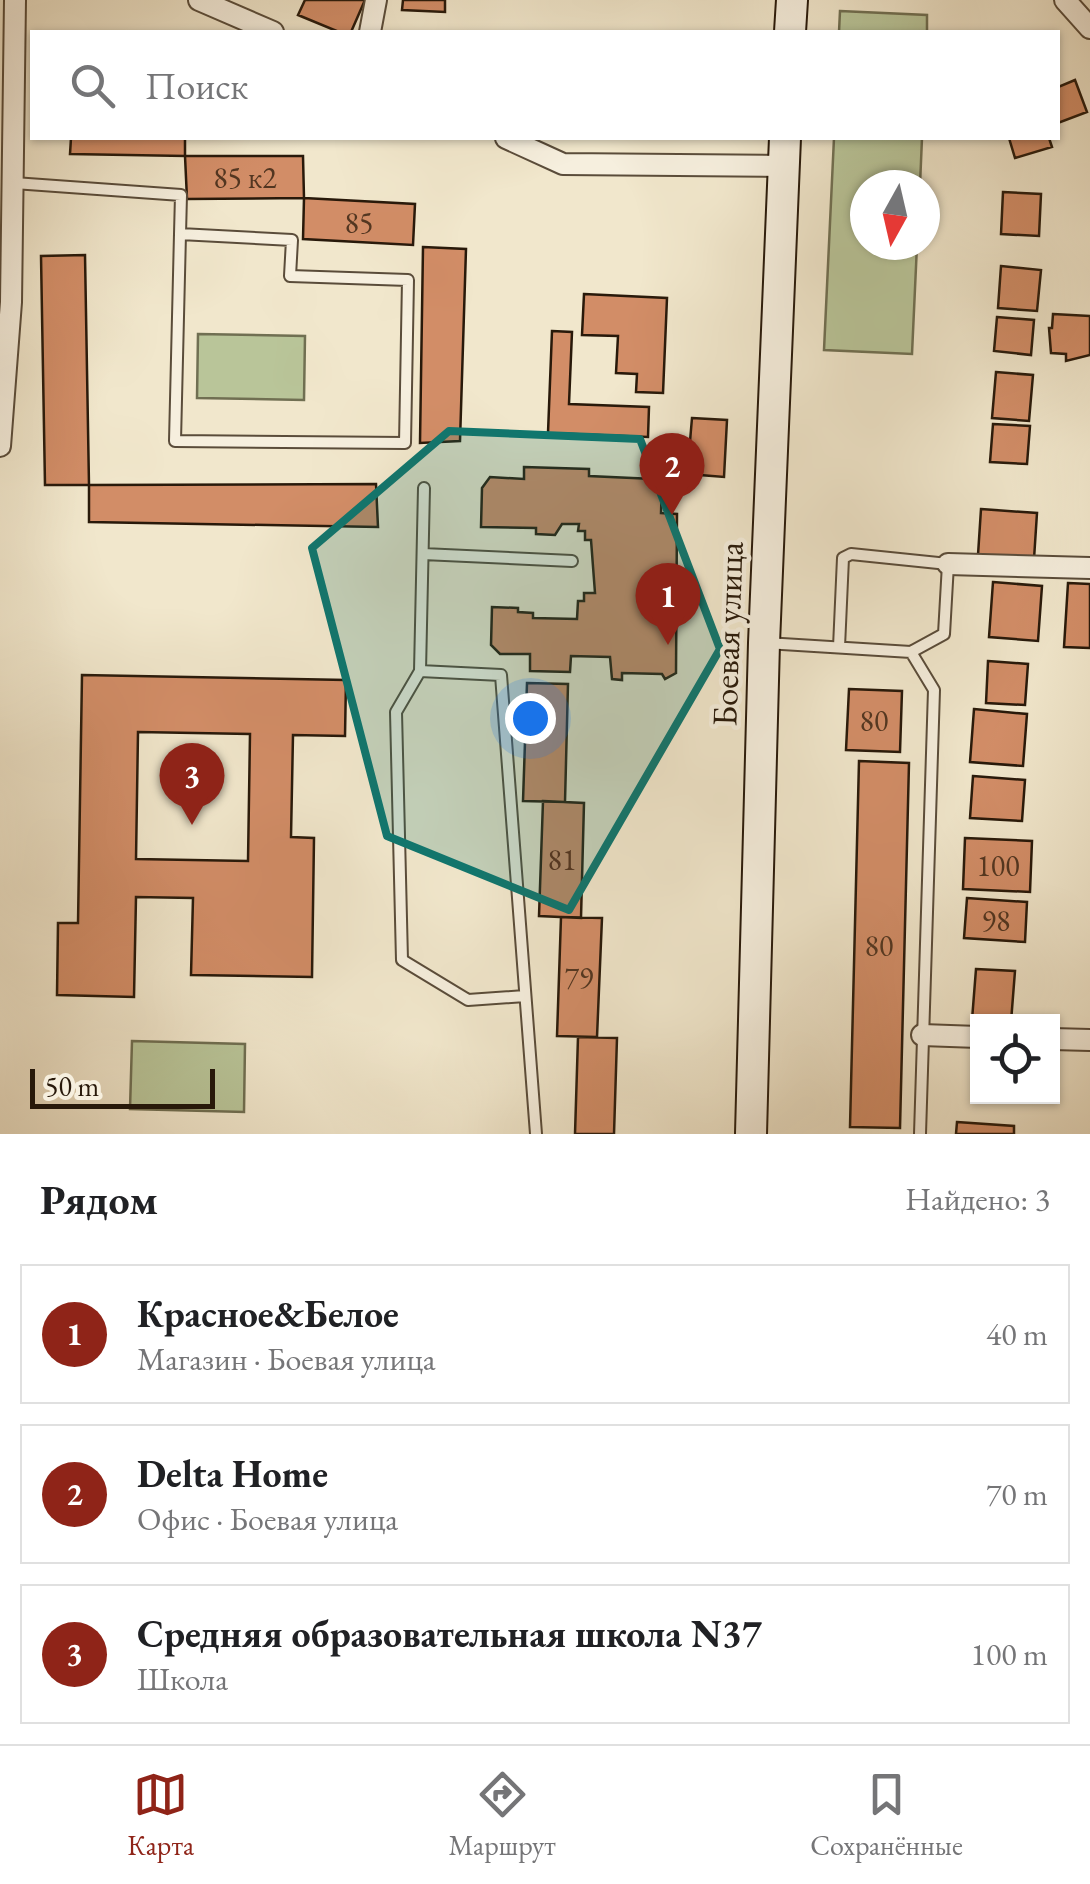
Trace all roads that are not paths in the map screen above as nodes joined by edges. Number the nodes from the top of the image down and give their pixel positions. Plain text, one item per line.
1 (15, 0) edge
2 (199, 0) edge
3 (376, 0) edge
4 (792, 0) edge
5 (1065, 0) edge
6 (1090, 28) edge
7 (268, 30) edge
8 (370, 30) edge
9 (790, 30) edge
10 (510, 140) edge
11 (785, 152) edge
12 (14, 184) junction
13 (180, 234) junction
14 (6, 302) edge
15 (0, 446) edge
16 (424, 488) dead end
17 (423, 554) junction
18 (572, 560) dead end
19 (948, 564) junction
20 (1090, 568) edge
21 (764, 643) junction
22 (839, 648) junction
23 (911, 652) junction
24 (420, 672) junction
25 (525, 996) junction
26 (922, 1036) junction
27 (970, 1037) edge
28 (1060, 1039) edge
29 (1090, 1040) edge
30 (536, 1134) edge
31 (751, 1134) edge
32 (920, 1134) edge

1 - 12 street
2 - 7 street
3 - 8 street
4 - 9 main road
5 - 6 street
10 - 11 street
11 - 21 main road, Боевая улица
12 - 13 lane
12 - 14 street
13 - 13 lane
14 - 15 street
16 - 17 lane
17 - 18 lane
17 - 24 lane
19 - 20 street
19 - 22 lane
19 - 23 lane
21 - 22 lane
21 - 31 main road, Боевая улица
22 - 23 lane
23 - 26 lane
24 - 25 lane
24 - 25 lane
25 - 30 lane
26 - 27 street
26 - 32 lane
28 - 29 street

